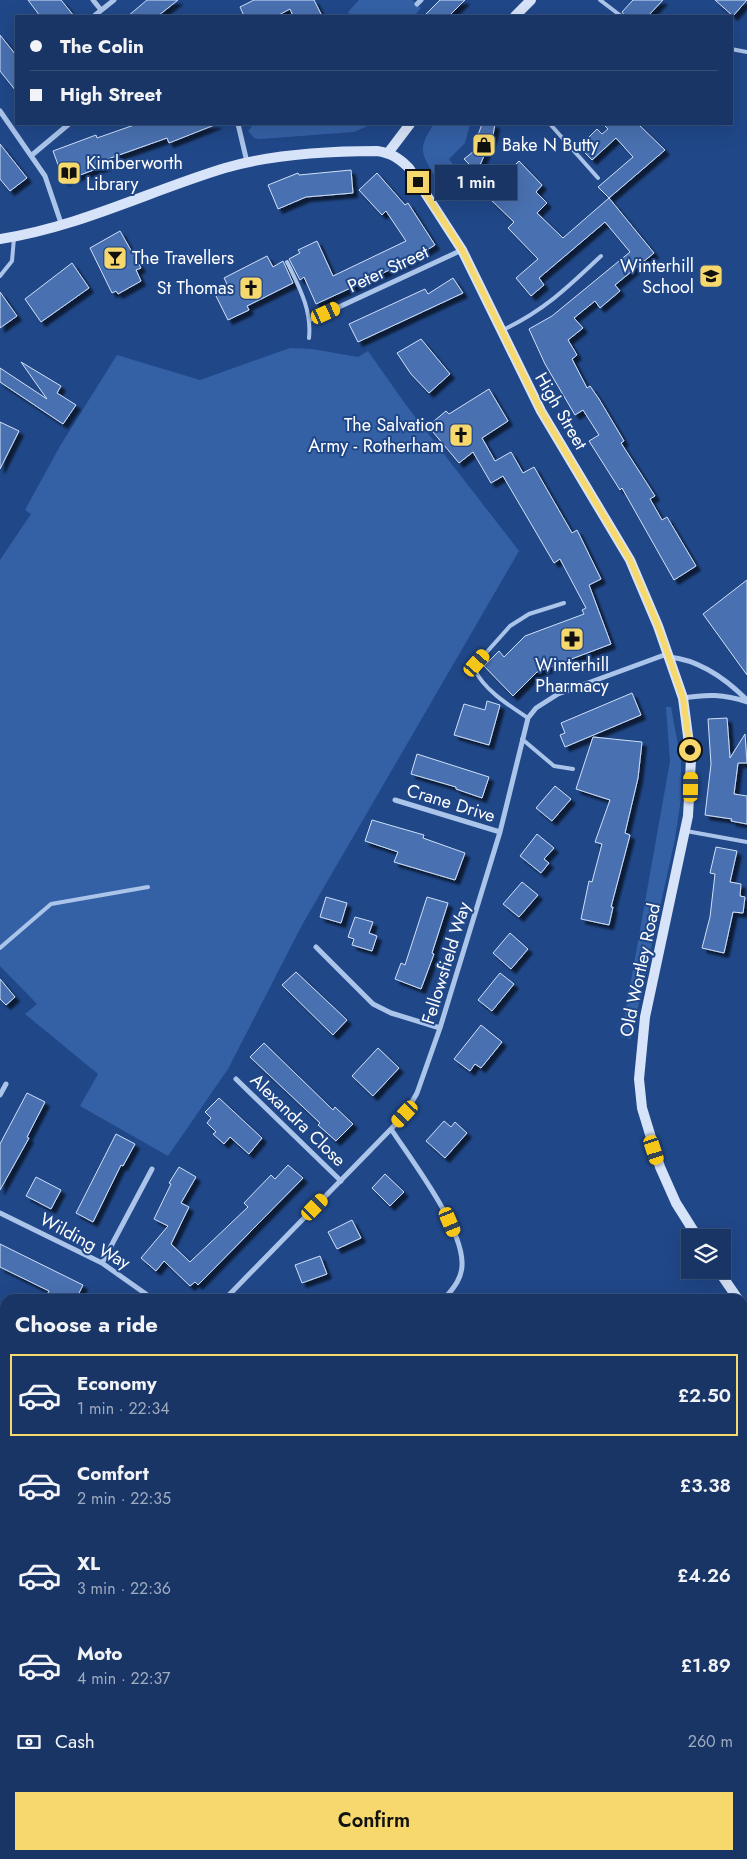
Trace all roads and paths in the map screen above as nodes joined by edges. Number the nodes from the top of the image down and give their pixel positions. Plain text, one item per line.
1 (93, 0) edge
2 (114, 0) edge
3 (531, 0) edge
4 (600, 0) edge
5 (101, 10) junction
6 (95, 15) edge
7 (516, 15) edge
8 (620, 15) edge
9 (733, 49) edge
10 (747, 52) edge
11 (0, 111) edge
12 (69, 125) edge
13 (238, 125) edge
14 (409, 125) edge
15 (551, 125) edge
16 (388, 153) junction
17 (32, 155) junction
18 (247, 163) junction
19 (598, 178) dead end
20 (62, 226) junction
21 (14, 237) junction
22 (0, 240) edge
23 (462, 250) junction
24 (601, 256) dead end
25 (287, 262) dead end
26 (0, 276) edge
27 (326, 313) joint
28 (310, 320) junction
29 (501, 330) junction
30 (310, 338) dead end
31 (564, 603) dead end
32 (668, 655) junction
33 (683, 698) junction
34 (747, 701) edge
35 (528, 718) junction
36 (522, 739) junction
37 (573, 770) dead end
38 (395, 800) dead end
39 (686, 831) junction
40 (500, 832) junction
41 (747, 842) edge
42 (148, 887) dead end
43 (316, 947) dead end
44 (0, 948) edge
45 (440, 1028) junction
46 (236, 1078) dead end
47 (6, 1084) dead end
48 (0, 1096) edge
49 (391, 1129) junction
50 (152, 1169) dead end
51 (341, 1181) junction
52 (0, 1213) edge
53 (692, 1229) edge
54 (102, 1263) junction
55 (724, 1279) edge
56 (146, 1294) edge
57 (230, 1294) edge
58 (448, 1294) edge
59 (735, 1294) edge

1 - 5 street
2 - 5 street
3 - 7 street
4 - 8 lane
5 - 6 street
9 - 10 lane
11 - 17 street
12 - 17 street
13 - 18 street
14 - 16 street
15 - 19 lane
16 - 18 street
16 - 23 street, High Street
17 - 20 street
18 - 20 street
20 - 21 street
21 - 22 street
21 - 26 lane
23 - 27 street, Peter Street
23 - 29 street, High Street
24 - 29 lane
25 - 28 lane
27 - 28 lane
28 - 30 lane
29 - 32 street, High Street
31 - 35 lane
32 - 33 street, High Street
32 - 34 street
32 - 35 street
33 - 34 street
33 - 39 street, Old Wortley Road
35 - 36 street, Fellowsfield Way
36 - 37 lane
36 - 40 street, Fellowsfield Way
38 - 40 street, Crane Drive
39 - 41 lane
39 - 53 street, Old Wortley Road
40 - 45 street, Fellowsfield Way
42 - 44 lane
43 - 45 street
45 - 49 street, Fellowsfield Way
46 - 51 street, Alexandra Close
47 - 48 street
49 - 51 street, Fellowsfield Way
49 - 58 street
50 - 54 street
51 - 57 street, Fellowsfield Way
52 - 54 street, Wilding Way
54 - 56 street, Wilding Way
55 - 59 street

